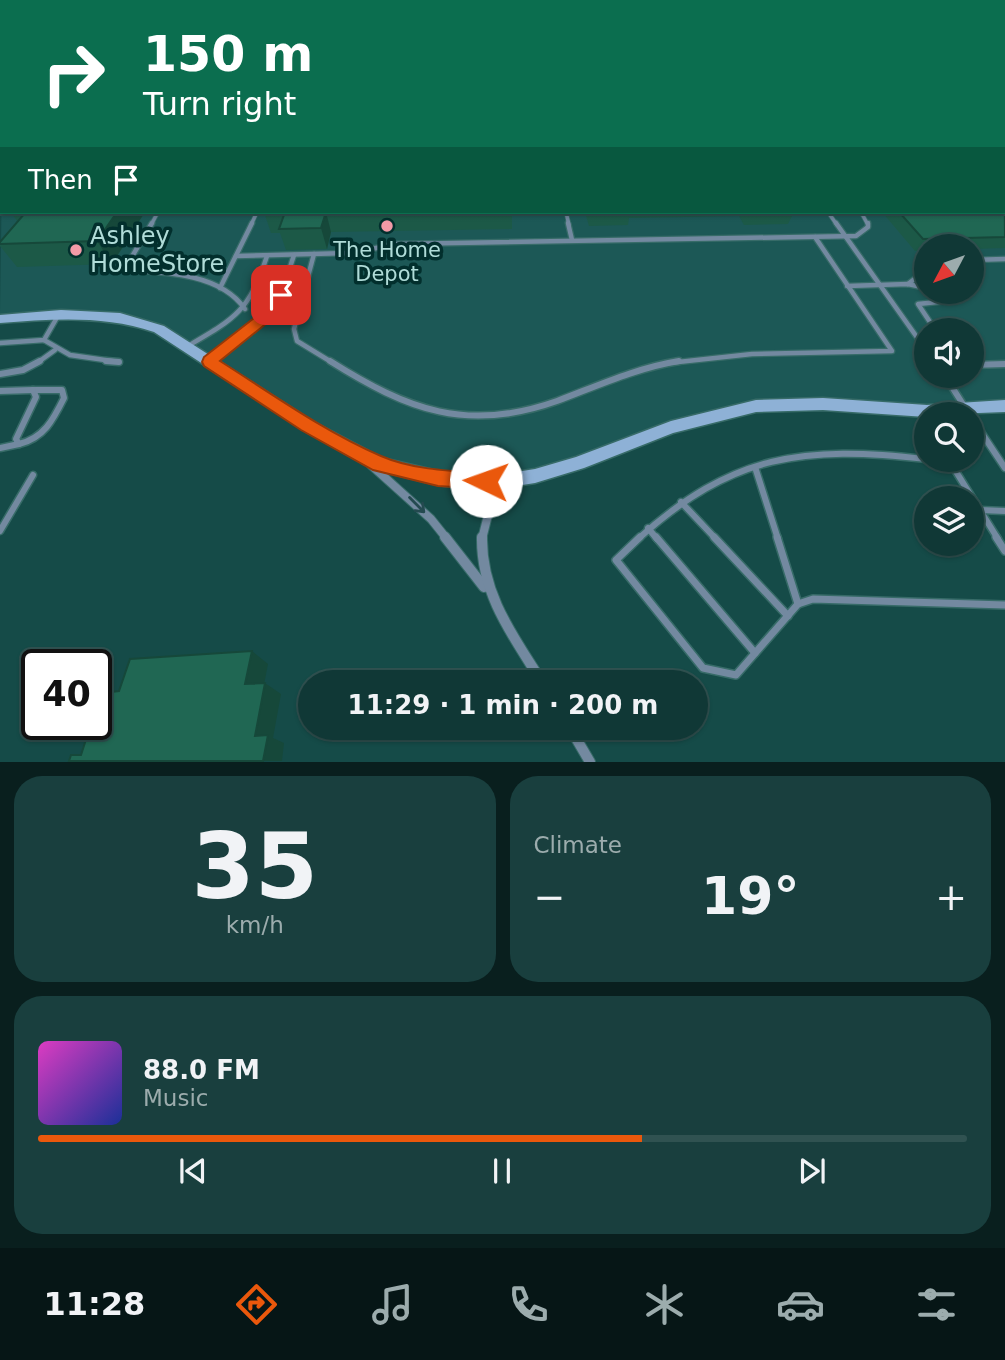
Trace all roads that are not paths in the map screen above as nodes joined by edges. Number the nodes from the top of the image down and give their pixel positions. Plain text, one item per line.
1 (157, 214) edge
2 (256, 214) edge
3 (566, 214) edge
4 (829, 214) edge
5 (863, 214) edge
6 (816, 236) junction
7 (845, 237) junction
8 (572, 240) junction
9 (314, 254) junction
10 (293, 255) junction
11 (236, 256) junction
12 (267, 256) junction
13 (1005, 259) edge
14 (984, 260) edge
15 (914, 279) edge
16 (908, 284) junction
17 (914, 285) edge
18 (847, 286) junction
19 (880, 286) junction
20 (220, 288) junction
21 (245, 309) junction
22 (59, 314) junction
23 (0, 317) edge
24 (914, 333) edge
25 (44, 340) junction
26 (0, 343) edge
27 (186, 347) junction
28 (55, 350) junction
29 (119, 362) dead end
30 (209, 362) junction
31 (984, 365) edge
32 (1005, 365) edge
33 (0, 374) edge
34 (33, 390) junction
35 (0, 391) edge
36 (1005, 406) edge
37 (914, 410) edge
38 (984, 411) edge
39 (984, 435) edge
40 (19, 445) junction
41 (346, 446) junction
42 (0, 448) edge
43 (914, 458) edge
44 (1004, 464) edge
45 (755, 467) junction
46 (33, 475) dead end
47 (504, 481) junction
48 (681, 502) junction
49 (984, 510) edge
50 (1005, 511) edge
51 (984, 515) edge
52 (648, 528) junction
53 (0, 531) edge
54 (1005, 551) edge
55 (488, 593) junction
56 (798, 604) junction
57 (1005, 605) edge
58 (788, 616) junction
59 (755, 653) junction
60 (535, 670) edge
61 (577, 740) edge
62 (590, 761) edge

1 - 20 lane
2 - 11 lane
3 - 8 lane
4 - 7 lane
5 - 7 lane
6 - 7 lane
6 - 8 lane
6 - 18 lane
7 - 19 lane
8 - 9 lane
9 - 10 lane
9 - 18 lane
10 - 12 lane
10 - 30 lane
11 - 12 lane
11 - 20 lane
12 - 21 lane
13 - 14 lane
15 - 16 lane
16 - 17 lane
16 - 19 lane
18 - 19 lane
19 - 24 lane
20 - 21 lane
21 - 27 lane
22 - 23 street
22 - 25 lane
22 - 27 street
25 - 26 lane
25 - 28 lane
27 - 30 street
28 - 29 lane
28 - 33 lane
30 - 41 street
31 - 32 lane
34 - 35 lane
34 - 40 lane
34 - 40 lane
36 - 38 street
37 - 47 street
39 - 44 lane
40 - 42 lane
41 - 47 street
41 -> 55 street
43 - 45 lane
45 - 48 lane
45 - 56 lane
46 - 53 lane
47 - 55 street
48 - 52 lane
48 - 58 lane
49 - 50 lane
51 - 54 lane
52 - 59 lane
52 - 59 lane
55 - 60 street
56 - 57 lane
56 - 58 lane
58 - 59 lane
61 - 62 street

